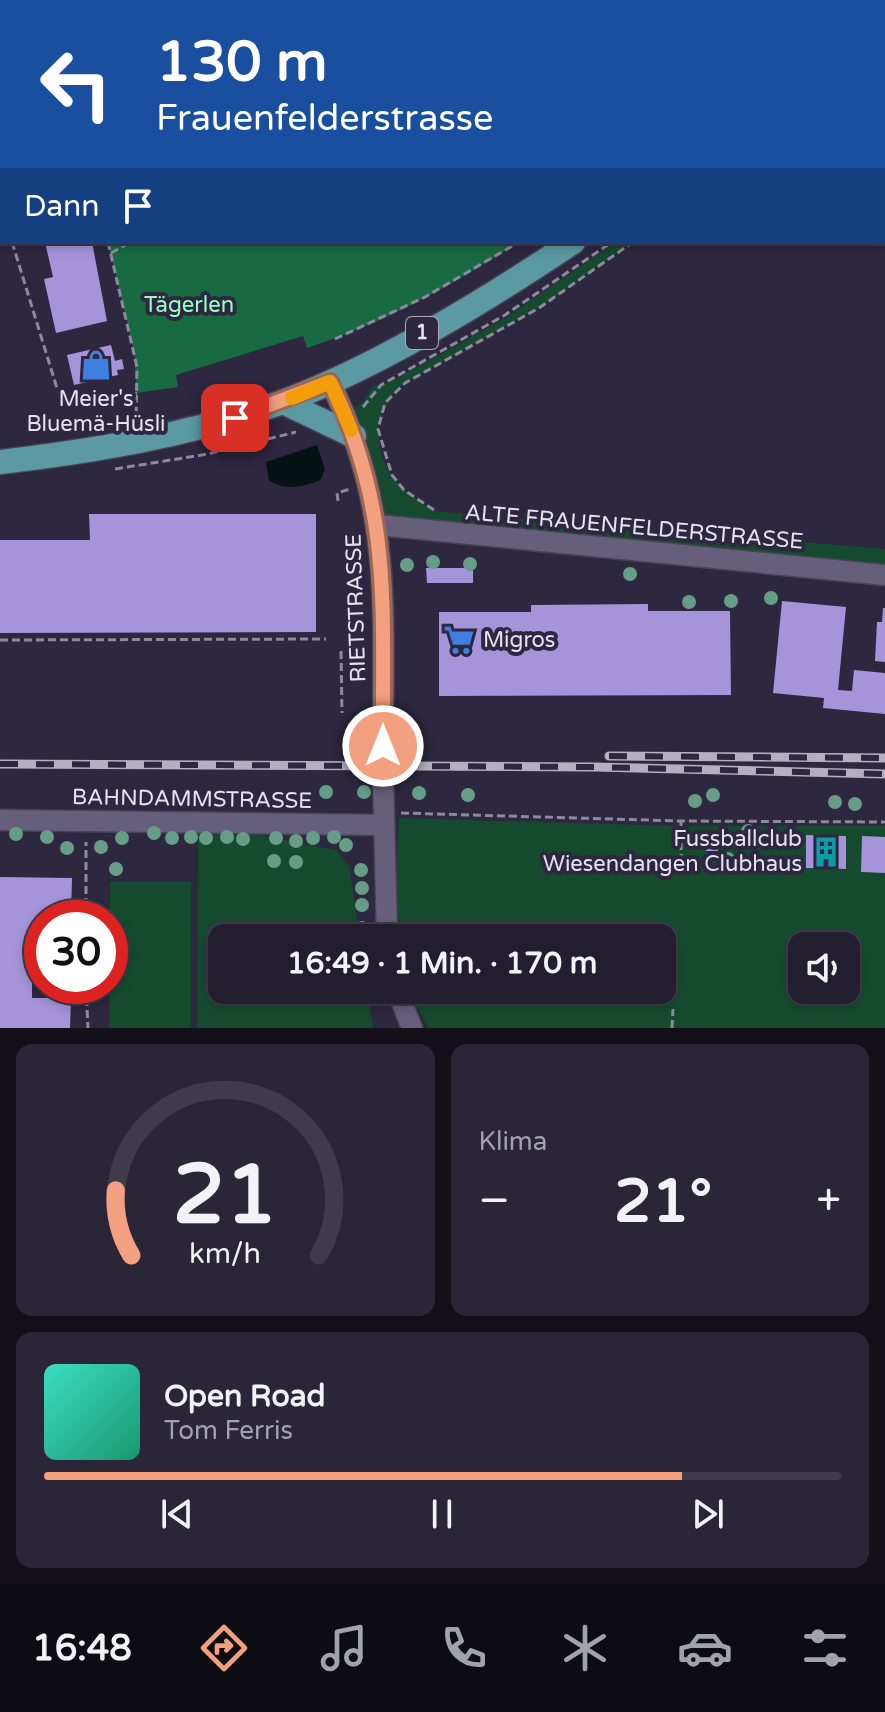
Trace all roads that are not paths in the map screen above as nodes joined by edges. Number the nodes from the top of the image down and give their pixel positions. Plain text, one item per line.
1 (579, 252) edge
2 (330, 382) junction
3 (283, 402) junction
4 (354, 436) junction
5 (0, 462) edge
6 (378, 525) junction
7 (885, 575) edge
8 (383, 746) dead end
9 (383, 775) dead end
10 (383, 819) junction
11 (0, 820) edge
12 (387, 924) edge
13 (403, 1004) edge
14 (412, 1028) edge

1 - 2 main road, 1
2 - 3 main road, 1
2 - 4 street, RIETSTRASSE
3 - 4 main road
3 - 5 main road, 1
4 - 6 street, RIETSTRASSE
6 - 7 street, ALTE FRAUENFELDERSTRASSE
6 - 8 street, RIETSTRASSE
9 - 10 street
10 - 11 street, BAHNDAMMSTRASSE
10 - 12 street
13 - 14 street

